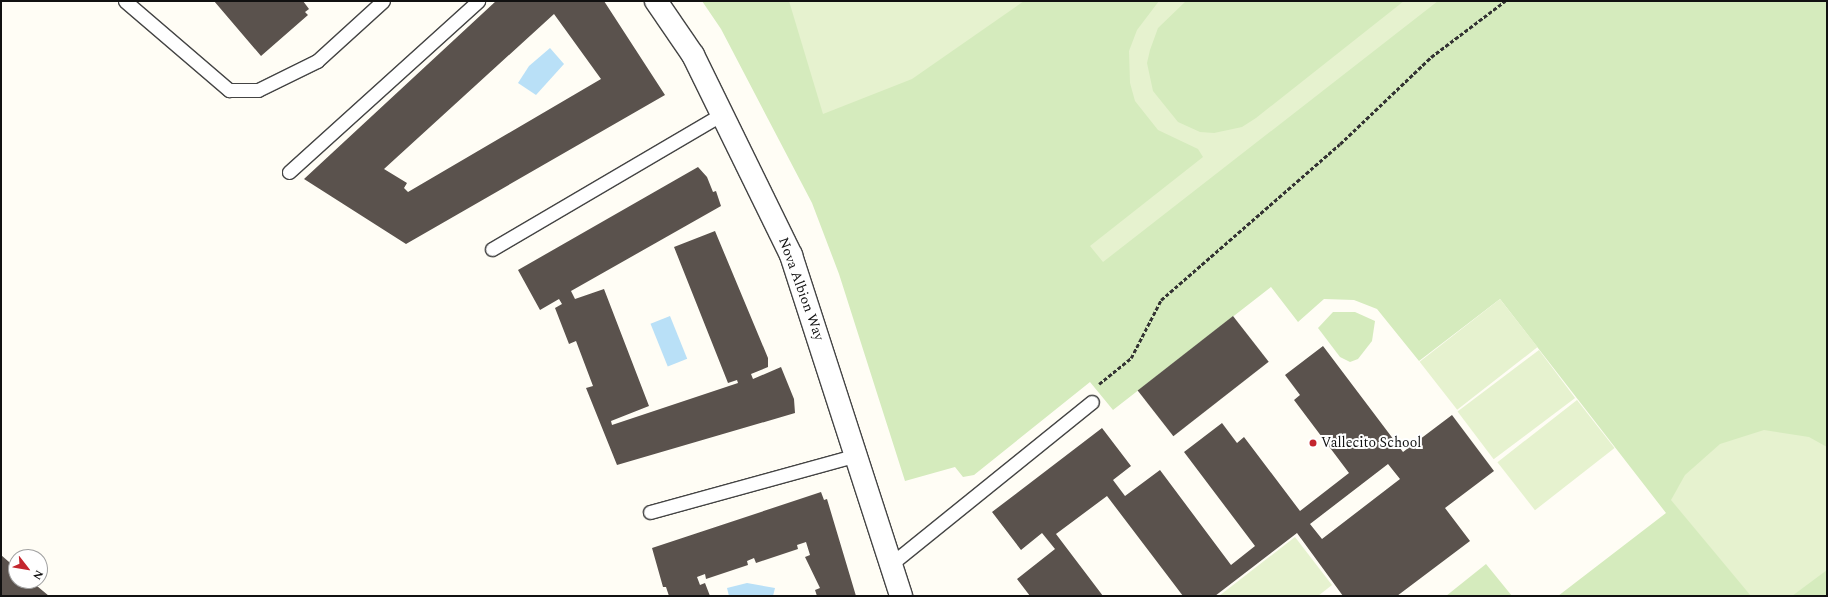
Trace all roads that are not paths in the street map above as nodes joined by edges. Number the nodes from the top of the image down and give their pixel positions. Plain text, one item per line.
1 (126, 1) edge
2 (383, 1) edge
3 (478, 1) edge
4 (656, 1) edge
5 (722, 114) junction
6 (289, 172) dead end
7 (492, 249) dead end
8 (1092, 402) road end
9 (857, 455) junction
10 (650, 512) dead end
11 (891, 564) junction
12 (901, 596) edge

1 - 2 lane
3 - 6 lane
4 - 5 street, Nova Albion Way
5 - 7 lane
5 - 9 street, Nova Albion Way
8 - 11 lane
9 - 10 lane
9 - 11 street, Nova Albion Way
11 - 12 street, Nova Albion Way

